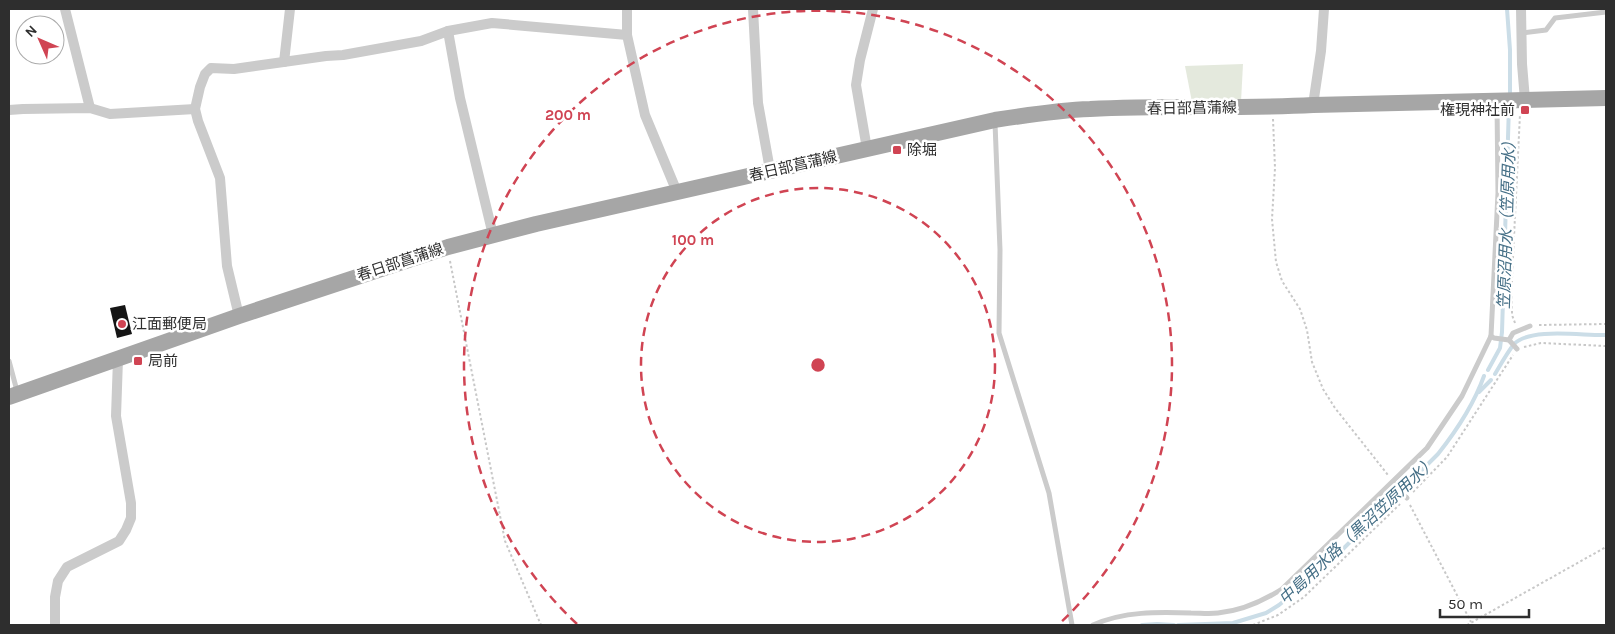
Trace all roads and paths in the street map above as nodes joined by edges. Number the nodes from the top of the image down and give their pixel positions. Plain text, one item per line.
1 (65, 9) edge
2 (290, 9) edge
3 (627, 9) edge
4 (753, 9) edge
5 (873, 9) edge
6 (1324, 9) edge
7 (1521, 9) edge
8 (1606, 12) edge
9 (448, 31) junction
10 (1522, 33) junction
11 (627, 35) junction
12 (284, 62) junction
13 (1606, 98) edge
14 (1523, 100) junction
15 (1497, 101) junction
16 (1313, 104) junction
17 (1272, 107) junction
18 (90, 108) junction
19 (195, 109) junction
20 (9, 110) edge
21 (995, 120) junction
22 (867, 149) junction
23 (770, 170) junction
24 (677, 192) junction
25 (492, 235) junction
26 (448, 247) junction
27 (239, 316) junction
28 (1606, 324) edge
29 (1530, 326) joint
30 (1520, 329) junction
31 (1493, 337) junction
32 (1508, 340) junction
33 (1606, 346) edge
34 (1516, 348) joint
35 (118, 359) junction
36 (9, 361) edge
37 (13, 395) edge
38 (1395, 485) junction
39 (1406, 497) joint
40 (1606, 547) edge
41 (1471, 622) junction
42 (55, 625) edge
43 (541, 625) edge
44 (1072, 625) edge
45 (1093, 625) edge
46 (1467, 625) edge

1 - 18 street
2 - 12 street
3 - 11 street
4 - 23 street
5 - 22 street
6 - 16 street
7 - 10 street
8 - 10 lane
9 - 11 street
9 - 12 street
9 - 25 street
10 - 14 street
11 - 24 street
12 - 19 street
13 - 14 main road, 春日部菖蒲線
14 - 15 main road, 春日部菖蒲線
14 - 30 path
15 - 16 main road, 春日部菖蒲線
15 - 31 lane
16 - 17 main road, 春日部菖蒲線
17 - 21 main road, 春日部菖蒲線
17 - 38 path
18 - 19 street
18 - 20 street
19 - 27 street
21 - 22 main road, 春日部菖蒲線
21 - 44 lane
22 - 23 main road, 春日部菖蒲線
23 - 24 main road, 春日部菖蒲線
24 - 25 main road, 春日部菖蒲線
25 - 26 main road, 春日部菖蒲線
26 - 27 main road, 春日部菖蒲線
26 - 43 path
27 - 35 main road, 春日部菖蒲線
28 - 29 path
29 - 30 lane
30 - 32 lane
31 - 32 lane
31 - 38 lane
32 - 34 lane
33 - 34 path
35 - 37 main road, 春日部菖蒲線
35 - 42 street
36 - 37 lane
38 - 39 lane
38 - 45 lane
39 - 41 path
40 - 41 path
41 - 46 path

